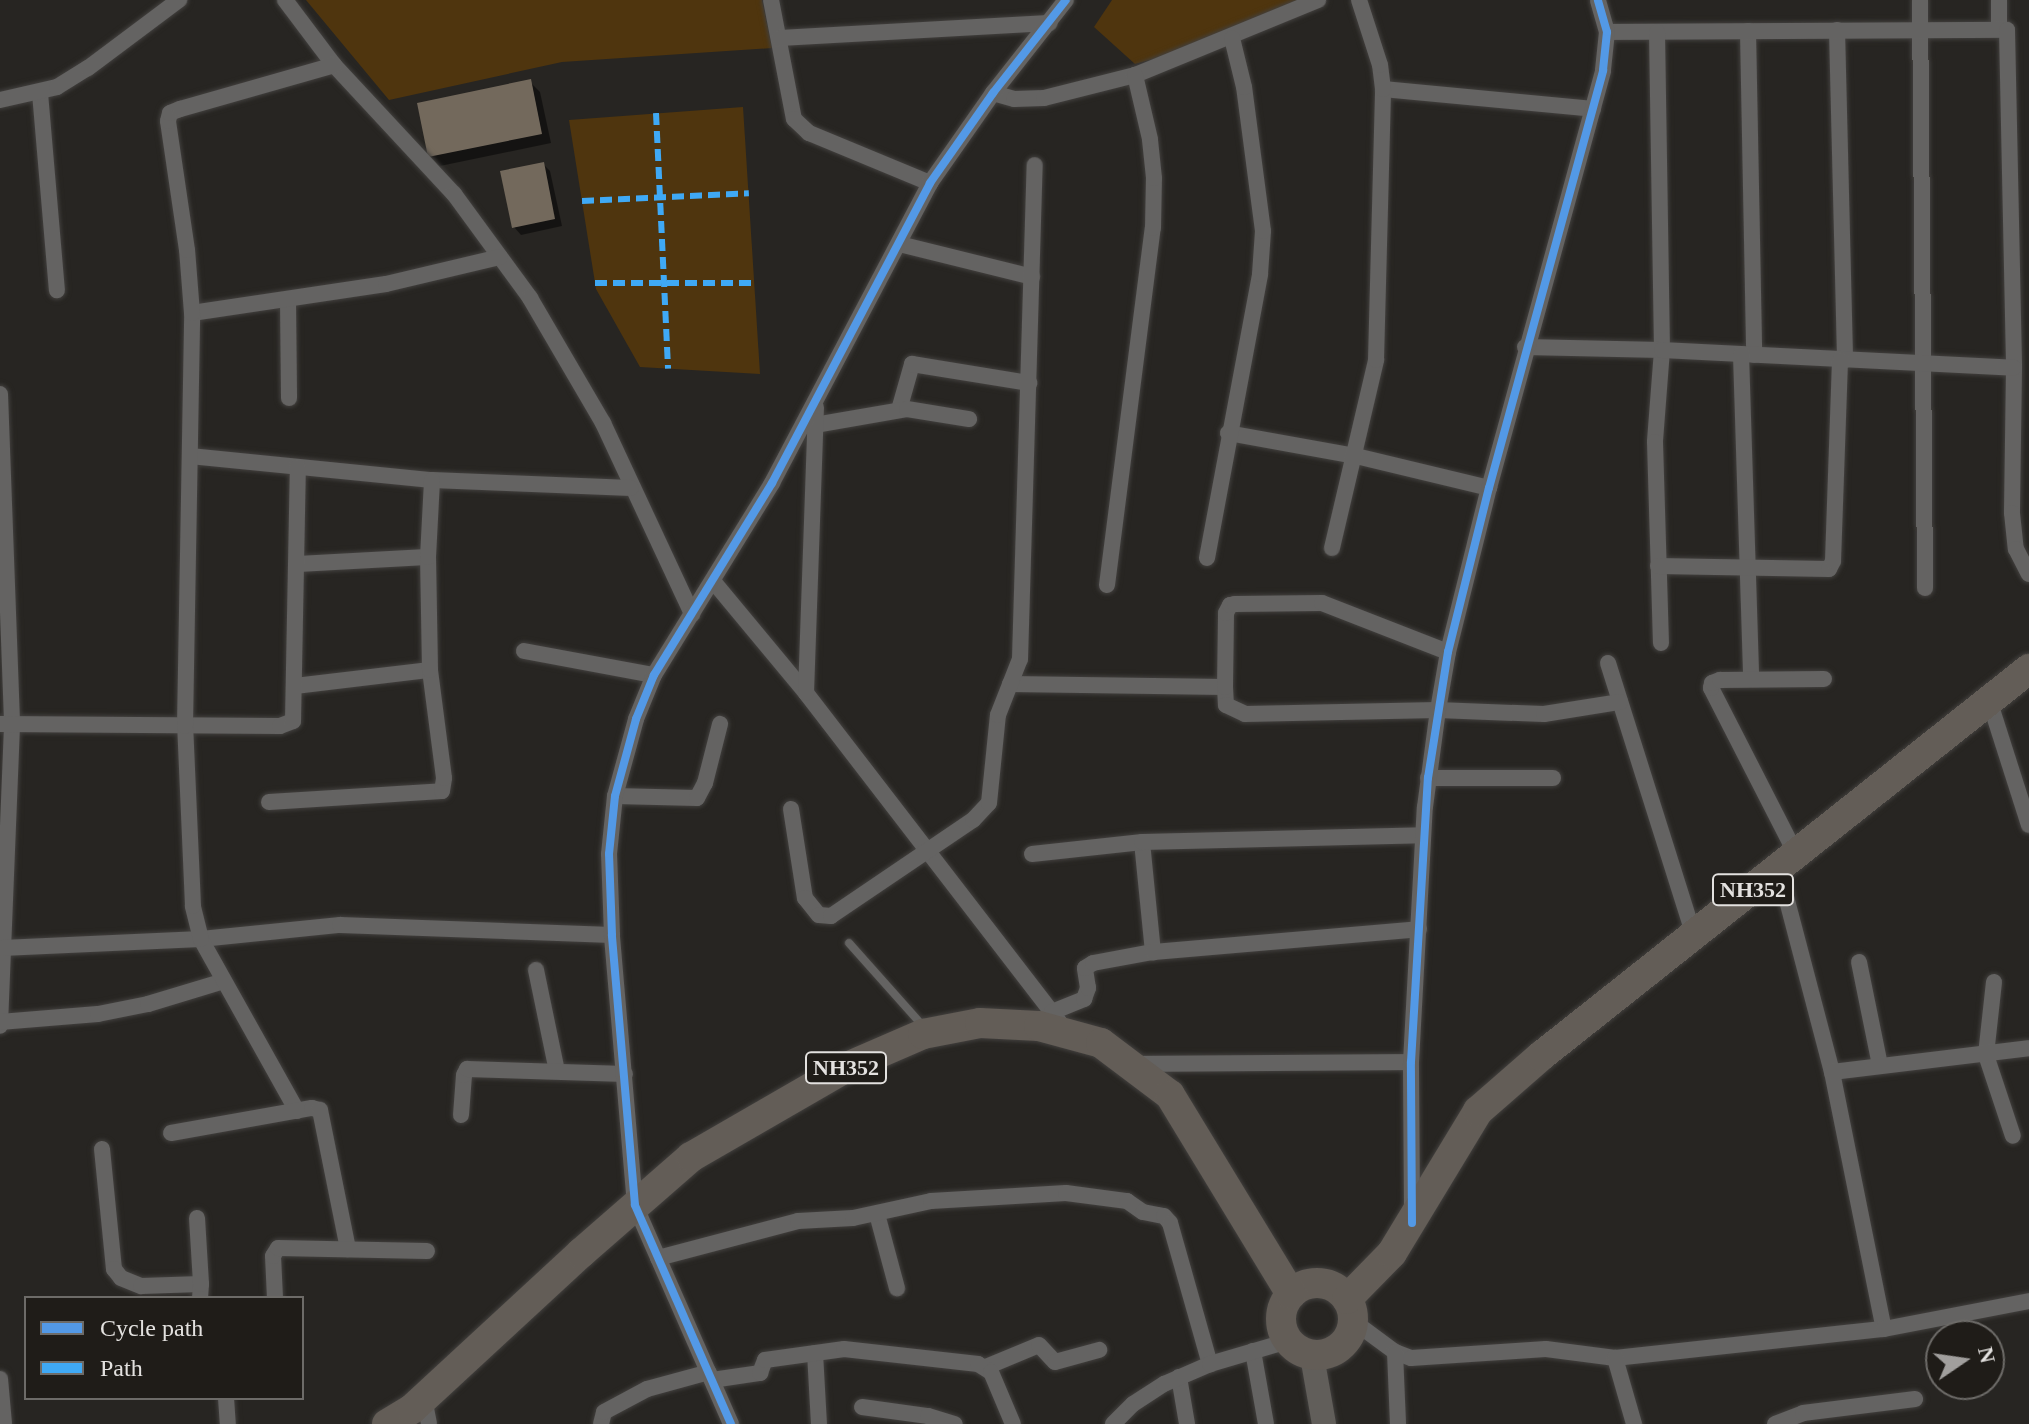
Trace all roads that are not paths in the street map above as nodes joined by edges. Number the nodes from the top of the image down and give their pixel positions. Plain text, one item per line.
1 (179, 0) edge
2 (285, 0) edge
3 (771, 0) edge
4 (1066, 0) edge
5 (1318, 0) edge
6 (1359, 0) edge
7 (1598, 0) edge
8 (1920, 0) edge
9 (1999, 0) edge
10 (1050, 23) junction
11 (1999, 28) junction
12 (1920, 29) junction
13 (1837, 30) junction
14 (1748, 31) junction
15 (1607, 32) junction
16 (1657, 32) junction
17 (779, 38) junction
18 (1232, 38) junction
19 (334, 65) junction
20 (1135, 75) junction
21 (1383, 89) junction
22 (40, 93) junction
23 (993, 93) junction
24 (0, 100) edge
25 (1593, 109) junction
26 (1035, 165) dead end
27 (930, 183) junction
28 (899, 244) junction
29 (500, 257) junction
30 (1032, 277) junction
31 (57, 290) dead end
32 (288, 300) junction
33 (192, 313) junction
34 (1525, 347) junction
35 (1662, 350) junction
36 (1748, 355) junction
37 (1842, 360) junction
38 (1922, 364) junction
39 (2014, 368) junction
40 (1029, 383) junction
41 (0, 394) edge
42 (289, 398) dead end
43 (816, 405) junction
44 (899, 410) junction
45 (969, 419) dead end
46 (815, 425) junction
47 (1228, 433) junction
48 (190, 456) junction
49 (1356, 456) junction
50 (298, 467) junction
51 (432, 480) junction
52 (631, 488) junction
53 (1489, 488) junction
54 (1332, 548) dead end
55 (428, 557) junction
56 (1207, 558) dead end
57 (297, 564) junction
58 (1658, 566) junction
59 (1748, 567) junction
60 (2029, 574) edge
61 (713, 581) junction
62 (1107, 585) dead end
63 (1925, 588) dead end
64 (692, 614) junction
65 (1661, 643) dead end
66 (524, 651) dead end
67 (1448, 652) junction
68 (1608, 663) dead end
69 (2029, 669) edge
70 (430, 670) junction
71 (654, 675) junction
72 (1751, 679) junction
73 (1824, 679) dead end
74 (1010, 684) junction
75 (295, 686) junction
76 (1225, 687) junction
77 (806, 693) junction
78 (1620, 702) junction
79 (1990, 703) junction
80 (1438, 710) junction
81 (720, 724) dead end
82 (6, 725) edge
83 (185, 726) junction
84 (1428, 778) junction
85 (1553, 778) dead end
86 (615, 796) junction
87 (269, 802) dead end
88 (791, 809) dead end
89 (2029, 825) edge
90 (1423, 835) junction
91 (1142, 842) junction
92 (926, 851) junction
93 (1032, 854) dead end
94 (1788, 863) junction
95 (1419, 929) junction
96 (612, 935) junction
97 (1694, 936) junction
98 (201, 939) junction
99 (849, 943) dead end
100 (2, 948) junction
101 (1153, 952) junction
102 (1859, 962) dead end
103 (536, 970) dead end
104 (224, 981) junction
105 (1994, 982) dead end
106 (1061, 1023) junction
107 (0, 1024) edge
108 (930, 1033) junction
109 (2029, 1048) edge
110 (1986, 1055) junction
111 (1411, 1062) junction
112 (1129, 1064) junction
113 (1880, 1065) junction
114 (557, 1071) junction
115 (1832, 1072) junction
116 (625, 1074) junction
117 (297, 1111) junction
118 (461, 1115) dead end
119 (171, 1133) dead end
120 (2013, 1136) dead end
121 (102, 1149) dead end
122 (635, 1205) junction
123 (877, 1214) junction
124 (197, 1218) dead end
125 (1412, 1223) junction
126 (348, 1249) junction
127 (427, 1251) dead end
128 (658, 1258) junction
129 (897, 1288) dead end
130 (201, 1291) edge
131 (1291, 1294) junction
132 (275, 1296) edge
133 (2029, 1301) edge
134 (1350, 1310) junction
135 (1884, 1329) junction
136 (1300, 1349) junction
137 (1099, 1350) dead end
138 (1253, 1351) junction
139 (1395, 1352) junction
140 (815, 1353) junction
141 (1615, 1358) junction
142 (1210, 1364) junction
143 (986, 1367) junction
144 (710, 1376) junction
145 (1179, 1377) junction
146 (0, 1379) edge
147 (1915, 1399) dead end
148 (226, 1400) edge
149 (862, 1407) dead end
150 (427, 1411) edge
151 (4, 1424) edge
152 (228, 1424) edge
153 (387, 1424) edge
154 (601, 1424) edge
155 (731, 1424) edge
156 (819, 1424) edge
157 (955, 1424) edge
158 (1013, 1424) edge
159 (1113, 1424) edge
160 (1187, 1424) edge
161 (1266, 1424) edge
162 (1324, 1424) edge
163 (1398, 1424) edge
164 (1634, 1424) edge
165 (1775, 1424) edge

1 - 22 street
2 - 19 street
3 - 17 street
4 - 10 street
5 - 18 street
6 - 21 street
7 - 15 street
8 - 12 street
9 - 11 street
10 - 17 street
10 - 23 street
11 - 12 street
11 - 39 street
12 - 13 street
12 - 38 street
13 - 14 street
13 - 37 street
14 - 16 street
14 - 36 street
15 - 16 street
15 - 25 street
16 - 35 street
17 - 27 street
18 - 20 street
18 - 47 street
19 - 29 street
19 - 33 street
20 - 23 street
20 - 62 street
21 - 25 street
21 - 49 street
22 - 24 street
22 - 31 street
23 - 27 street
25 - 34 street
26 - 30 street
27 - 28 street
28 - 30 street
28 - 43 street
29 - 32 street
29 - 52 street
30 - 40 street
32 - 33 street
32 - 42 street
33 - 48 street
34 - 35 street
34 - 53 street
35 - 36 street
35 - 58 street
36 - 37 street
36 - 59 street
37 - 38 street
37 - 59 street
38 - 39 street
38 - 63 street
39 - 60 street
40 - 44 street
40 - 74 street
41 - 82 street
43 - 46 street
43 - 61 street
44 - 45 street
44 - 46 street
46 - 77 street
47 - 49 street
47 - 56 street
48 - 50 street
48 - 83 street
49 - 53 street
49 - 54 street
50 - 51 street
50 - 57 street
51 - 52 street
51 - 55 street
52 - 64 street
53 - 67 street
55 - 57 street
55 - 70 street
57 - 75 street
58 - 59 street
58 - 65 street
59 - 72 street
61 - 64 street
61 - 77 street
64 - 71 street
66 - 71 street
67 - 76 street
67 - 80 street
68 - 78 street
69 - 79 highway, NH352
70 - 75 street
70 - 87 street
71 - 86 street
72 - 73 street
72 - 94 street
74 - 76 street
74 - 92 street
75 - 83 street
76 - 80 street
77 - 92 street
78 - 80 street
78 - 97 street
79 - 89 street
79 - 94 highway, NH352
80 - 84 street
81 - 86 street
82 - 83 street
82 - 100 street
83 - 98 street
84 - 85 street
84 - 90 street
86 - 96 street
88 - 92 street
90 - 91 street
90 - 95 street
91 - 93 street
91 - 101 street
92 - 106 street
94 - 97 highway, NH352
94 - 115 street
95 - 101 street
95 - 111 street
96 - 98 street
96 - 116 street
97 - 125 highway, NH352
98 - 100 street
98 - 104 street
99 - 108 lane
100 - 107 street
101 - 106 street
102 - 113 street
103 - 114 street
104 - 107 street
104 - 117 street
105 - 110 street
106 - 108 highway, NH352
106 - 112 highway, NH352
108 - 122 highway, NH352
109 - 110 street
110 - 113 street
110 - 120 street
111 - 112 street
111 - 125 street
112 - 131 highway, NH352
113 - 115 street
114 - 116 street
114 - 118 street
115 - 135 street
116 - 122 street
117 - 119 street
117 - 126 street
121 - 130 street
122 - 128 street
122 - 150 highway, NH352
123 - 128 street
123 - 129 street
123 - 142 street
124 - 130 street
125 - 134 highway, NH352
126 - 127 street
126 - 132 street
128 - 144 street
131 - 134 highway
131 - 136 highway
133 - 135 street
134 - 136 highway, NH352
134 - 139 street
135 - 141 street
136 - 138 street
136 - 162 street
137 - 143 street
138 - 142 street
138 - 161 street
139 - 141 street
139 - 163 street
140 - 143 street
140 - 144 street
140 - 156 street
141 - 164 street
142 - 145 street
143 - 158 street
144 - 154 street
144 - 155 street
145 - 159 street
145 - 160 street
146 - 151 street
147 - 165 street
148 - 152 street
149 - 157 street
150 - 153 highway, NH352

